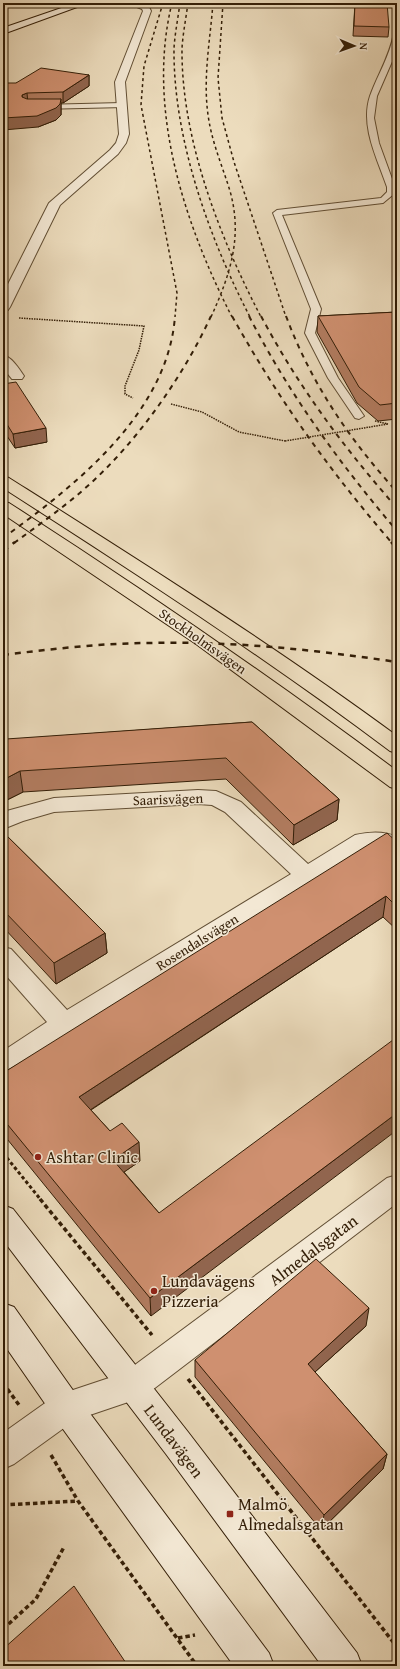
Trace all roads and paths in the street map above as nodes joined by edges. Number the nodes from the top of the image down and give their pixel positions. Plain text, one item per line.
1 (63, 3) edge
2 (84, 3) edge
3 (131, 3) edge
4 (396, 3) edge
5 (397, 6) edge
6 (3, 26) edge
7 (3, 31) edge
8 (397, 33) edge
9 (122, 105) junction
10 (28, 107) edge
11 (3, 307) edge
12 (18, 318) dead end
13 (3, 359) edge
14 (17, 376) dead end
15 (134, 398) dead end
16 (171, 404) dead end
17 (359, 416) dead end
18 (388, 424) dead end
19 (3, 481) edge
20 (3, 507) edge
21 (397, 746) edge
22 (397, 782) edge
23 (3, 821) edge
24 (397, 846) edge
25 (306, 875) junction
26 (3, 956) edge
27 (64, 1024) junction
28 (3, 1064) edge
29 (3, 1153) edge
30 (397, 1186) edge
31 (3, 1218) edge
32 (3, 1317) edge
33 (170, 1358) junction
34 (132, 1386) junction
35 (66, 1407) junction
36 (3, 1453) edge
37 (3, 1505) edge
38 (64, 1547) dead end
39 (3, 1629) edge
40 (196, 1635) dead end
41 (178, 1638) junction
42 (397, 1647) edge
43 (197, 1666) edge
44 (256, 1666) edge
45 (344, 1666) edge

1 - 6 street
2 - 7 street
3 - 9 street
4 - 5 lane
8 - 17 lane
9 - 10 lane
9 - 11 street
12 - 15 path
13 - 14 street
16 - 18 path, bridge
19 - 21 highway, Stockholmsvägen
20 - 22 highway, Stockholmsvägen
23 - 25 street, Saarisvägen
24 - 25 street, Rosendalsvägen
25 - 27 street, Rosendalsvägen
26 - 27 street
27 - 28 street, Rosendalsvägen
29 - 33 path
30 - 33 street, Almedalsgatan
31 - 34 street, Lundavägen
32 - 35 street
33 - 34 street, Almedalsgatan
33 - 42 path
34 - 35 street, Almedalsgatan
34 - 45 street, Lundavägen
35 - 36 street, Almedalsgatan
35 - 44 street
37 - 41 path
38 - 39 path
40 - 41 path
41 - 43 path

